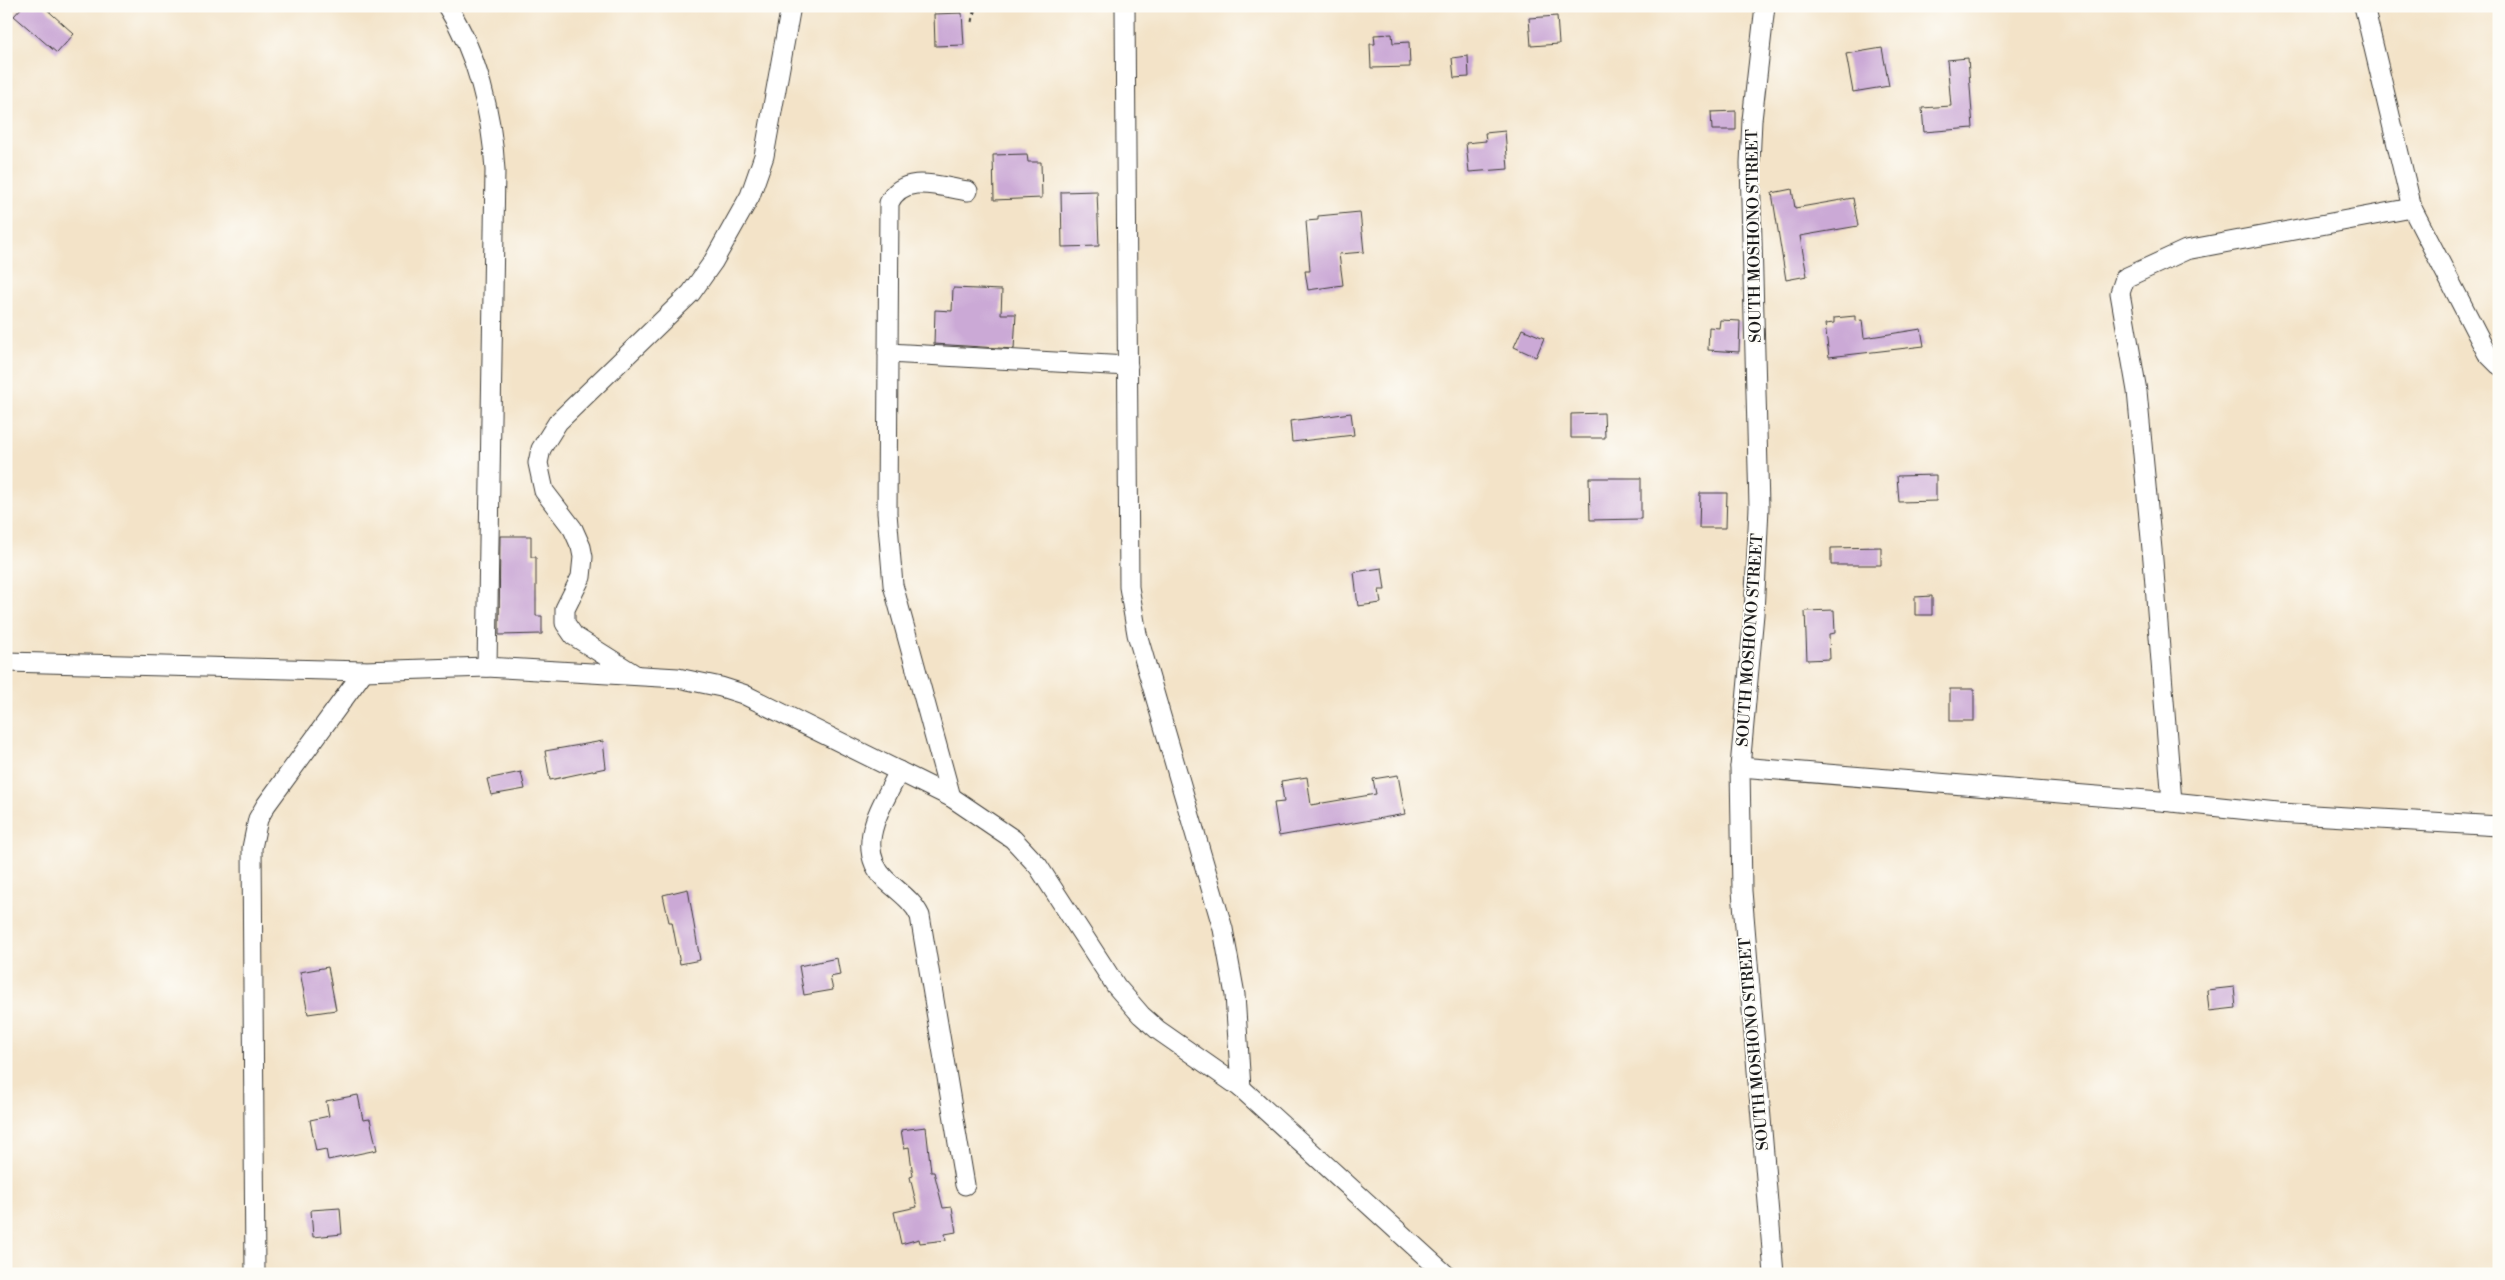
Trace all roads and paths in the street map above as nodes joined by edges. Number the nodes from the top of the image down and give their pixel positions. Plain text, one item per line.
1 (447, 6) edge
2 (791, 6) edge
3 (975, 6) edge
4 (1125, 6) edge
5 (1765, 6) edge
6 (2364, 6) edge
7 (972, 22) dead end
8 (968, 191) dead end
9 (2412, 208) junction
10 (888, 353) junction
11 (2499, 365) edge
12 (1128, 366) junction
13 (6, 662) edge
14 (487, 667) junction
15 (364, 671) junction
16 (634, 675) junction
17 (1740, 767) junction
18 (899, 771) junction
19 (951, 797) junction
20 (2172, 802) junction
21 (2499, 826) edge
22 (1242, 1088) junction
23 (965, 1185) dead end
24 (255, 1274) edge
25 (1445, 1274) edge
26 (1774, 1274) edge

1 - 14 street
2 - 16 street
3 - 7 path
4 - 12 street
5 - 17 street, SOUTH MOSHONO STREET
6 - 9 street
8 - 10 street
9 - 11 street
9 - 20 street
10 - 12 street
10 - 19 street
12 - 22 street
13 - 15 street
14 - 15 street
14 - 16 street
15 - 24 street
16 - 18 street
17 - 20 street
17 - 26 street, SOUTH MOSHONO STREET
18 - 19 street
18 - 23 street
19 - 22 street
20 - 21 street
22 - 25 street

